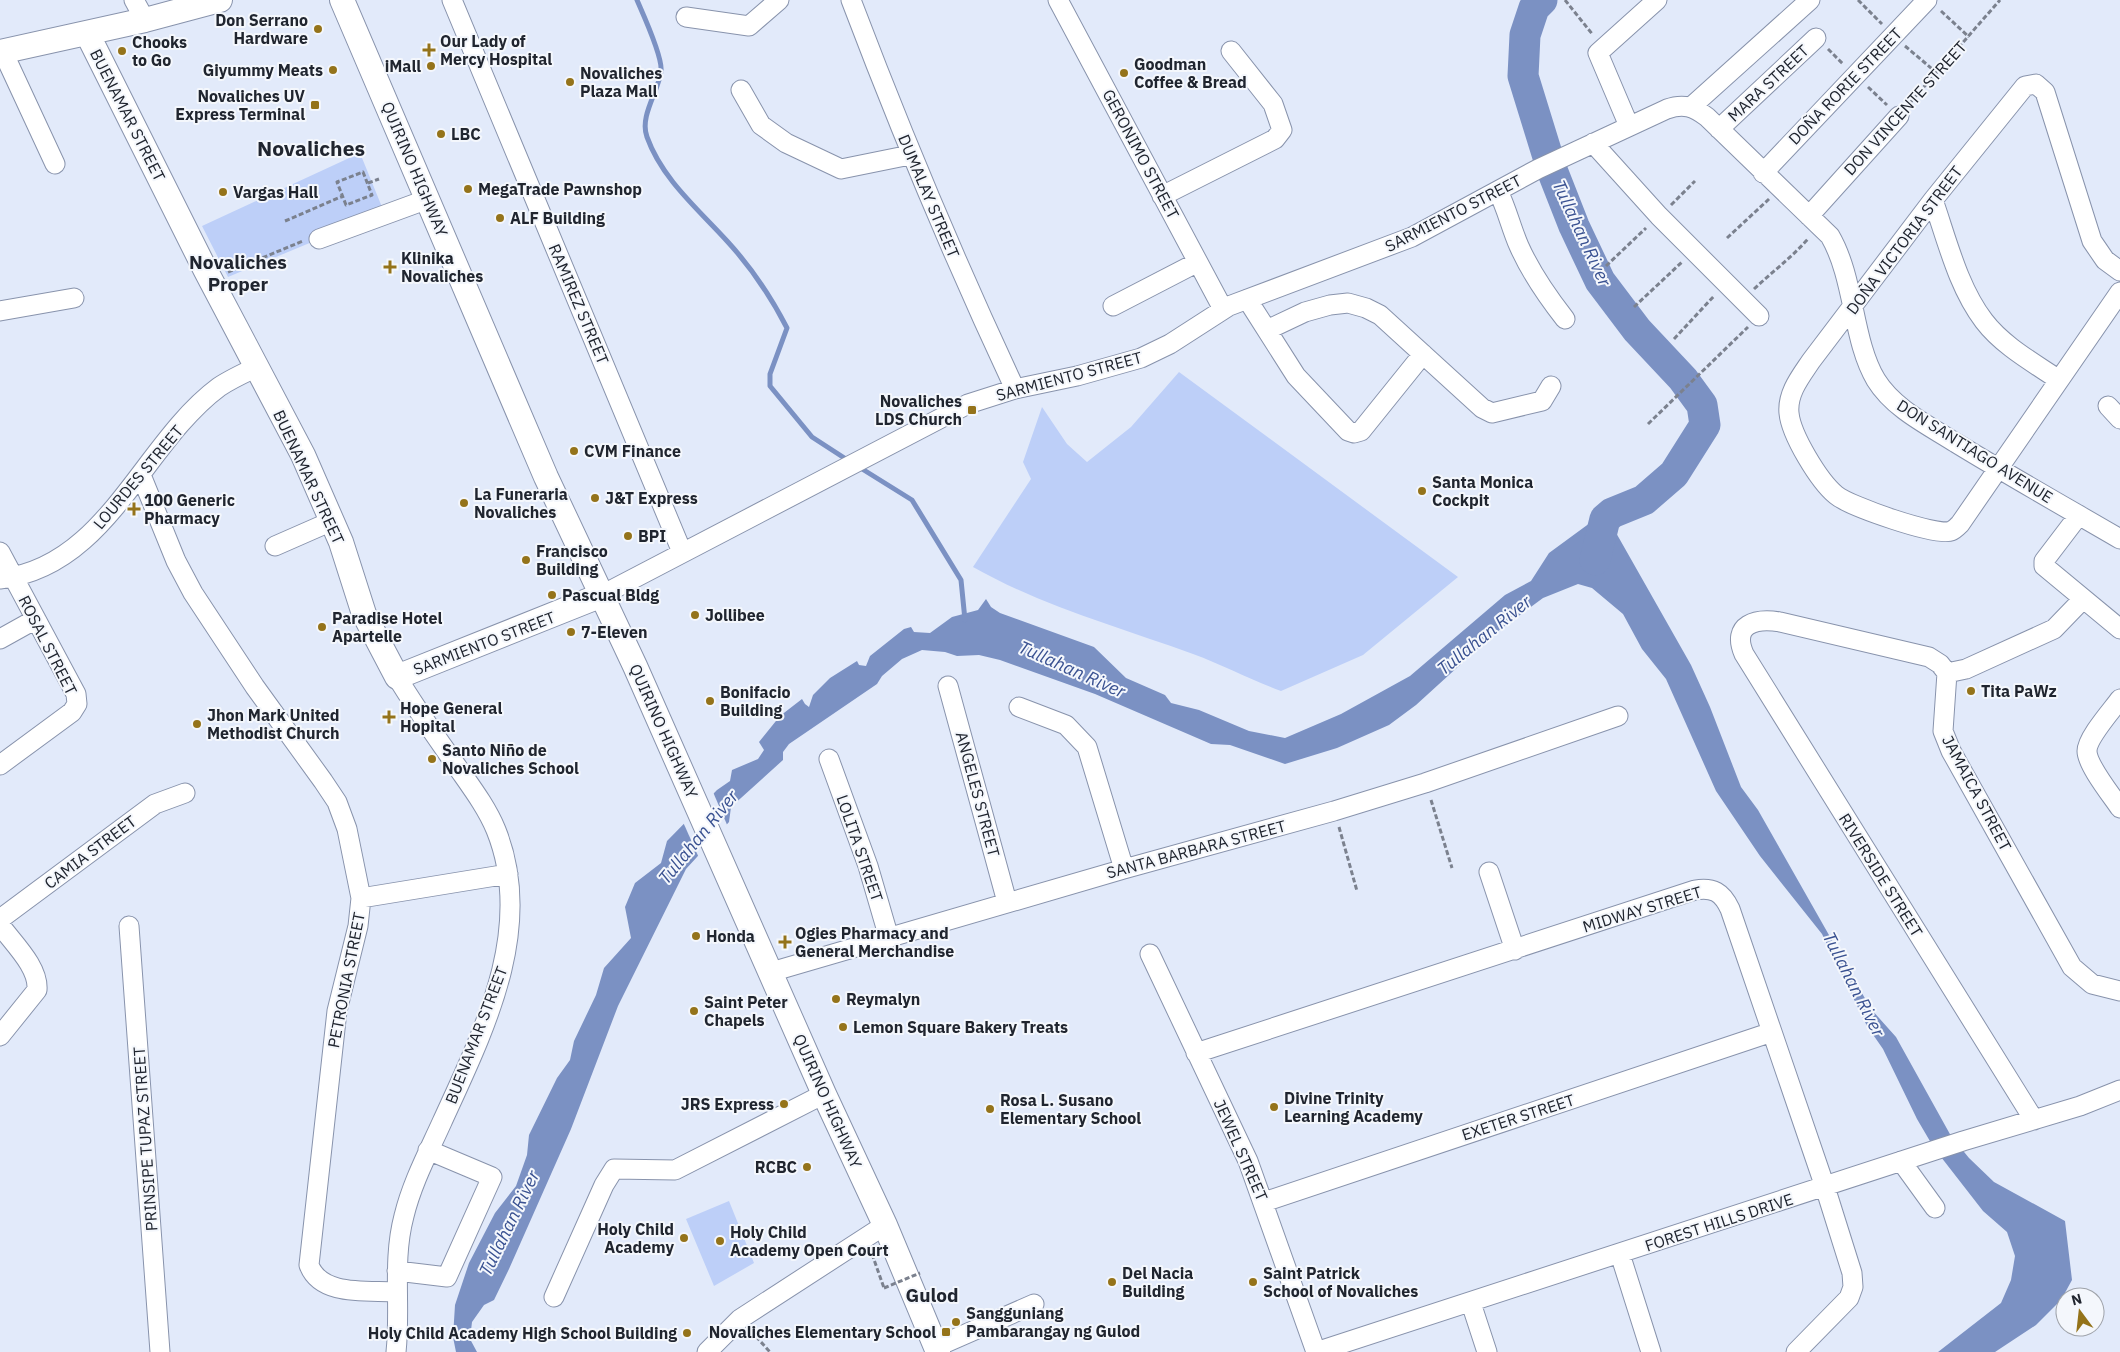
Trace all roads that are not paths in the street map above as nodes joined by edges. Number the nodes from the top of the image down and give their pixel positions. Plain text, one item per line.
1 (220, 0) edge
2 (342, 0) edge
3 (452, 0) edge
4 (779, 0) edge
5 (851, 0) edge
6 (1058, 0) edge
7 (1657, 0) edge
8 (1810, 0) edge
9 (1932, 3) edge
10 (139, 10) edge
11 (686, 17) dead end
12 (87, 33) junction
13 (1816, 38) dead end
14 (1231, 51) dead end
15 (2, 52) edge
16 (740, 90) dead end
17 (1691, 106) junction
18 (1899, 116) road end
19 (1629, 126) junction
20 (1719, 129) junction
21 (1593, 143) junction
22 (910, 155) junction
23 (55, 164) dead end
24 (1763, 173) junction
25 (1498, 191) junction
26 (1162, 196) junction
27 (428, 199) junction
28 (1933, 200) junction
29 (1815, 221) junction
30 (319, 239) dead end
31 (1198, 262) junction
32 (2120, 271) edge
33 (2120, 292) edge
34 (74, 298) dead end
35 (1247, 299) junction
36 (1113, 306) dead end
37 (1854, 307) junction
38 (1223, 309) junction
39 (0, 311) edge
40 (1759, 316) road end
41 (1565, 319) dead end
42 (1267, 330) junction
43 (1423, 354) junction
44 (256, 367) junction
45 (2059, 380) junction
46 (1551, 386) dead end
47 (1015, 389) junction
48 (1998, 469) junction
49 (141, 475) junction
50 (2079, 515) junction
51 (332, 521) junction
52 (2120, 539) edge
53 (275, 546) dead end
54 (0, 552) edge
55 (682, 552) junction
56 (7, 578) edge
57 (602, 595) junction
58 (2084, 599) junction
59 (36, 619) junction
60 (2120, 629) edge
61 (0, 639) edge
62 (1947, 672) junction
63 (397, 677) junction
64 (948, 686) dead end
65 (2120, 699) edge
66 (1019, 708) dead end
67 (1618, 716) dead end
68 (2112, 724) edge
69 (829, 759) dead end
70 (0, 765) edge
71 (185, 793) dead end
72 (2120, 808) edge
73 (1124, 868) junction
74 (1489, 872) dead end
75 (508, 874) junction
76 (361, 898) junction
77 (1008, 902) junction
78 (0, 919) edge
79 (0, 925) edge
80 (129, 926) dead end
81 (889, 938) junction
82 (1515, 950) junction
83 (1150, 954) dead end
84 (771, 972) junction
85 (2120, 991) edge
86 (1772, 1032) junction
87 (0, 1036) edge
88 (1196, 1053) junction
89 (2120, 1090) edge
90 (824, 1094) junction
91 (2034, 1120) junction
92 (428, 1150) junction
93 (1901, 1161) junction
94 (1825, 1187) junction
95 (1264, 1202) junction
96 (1935, 1208) dead end
97 (885, 1224) junction
98 (1620, 1254) junction
99 (396, 1271) junction
100 (396, 1292) junction
101 (554, 1298) dead end
102 (1471, 1303) junction
103 (1034, 1304) dead end
104 (937, 1350) edge
105 (160, 1352) edge
106 (396, 1352) edge
107 (707, 1352) edge
108 (1316, 1352) edge
109 (1486, 1352) edge
110 (1651, 1352) edge
111 (1796, 1352) edge

1 - 10 main road
2 - 27 main road, QUIRINO HIGHWAY
3 - 55 street, RAMIREZ STREET
4 - 11 street
5 - 22 street, DUMALAY STREET
6 - 26 street, GERONIMO STREET
7 - 19 street
8 - 17 street
9 - 24 street, DOÑA RORIE STREET
10 - 12 main road
12 - 15 main road
12 - 44 main road, BUENAMAR STREET
13 - 20 street, MARA STREET
14 - 26 street
15 - 23 street
16 - 22 street
17 - 19 street, SARMIENTO STREET
17 - 20 street
18 - 29 street, DON VINCENTE STREET
19 - 21 street, SARMIENTO STREET
20 - 24 street
21 - 25 street, SARMIENTO STREET
21 - 40 street
22 - 47 street, DUMALAY STREET
24 - 29 street
25 - 35 street, SARMIENTO STREET
25 - 41 street
26 - 31 street, GERONIMO STREET
27 - 30 street
27 - 57 main road, QUIRINO HIGHWAY
28 - 32 street, DOÑA VICTORIA STREET
28 - 37 street, DOÑA VICTORIA STREET
28 - 45 street
29 - 37 street
31 - 36 street
31 - 38 street, GERONIMO STREET
33 - 45 street
34 - 39 street
35 - 38 street, SARMIENTO STREET
35 - 42 street
37 - 48 street, DON SANTIAGO AVENUE
37 - 48 street, DOÑA VICTORIA STREET
38 - 47 street, SARMIENTO STREET
42 - 43 street
42 - 43 street
43 - 46 street
44 - 49 street, LOURDES STREET
44 - 51 main road, BUENAMAR STREET
45 - 48 street
47 - 55 street, SARMIENTO STREET
48 - 50 street, DON SANTIAGO AVENUE
49 - 56 street, LOURDES STREET
49 - 76 street, PETRONIA STREET
50 - 52 street, DON SANTIAGO AVENUE
50 - 58 street
51 - 53 street
51 - 63 main road, BUENAMAR STREET
54 - 56 street, ROSAL STREET
55 - 57 street, SARMIENTO STREET
56 - 59 street, ROSAL STREET
57 - 63 main road, SARMIENTO STREET
57 - 84 main road, QUIRINO HIGHWAY
58 - 60 street
58 - 62 street
59 - 61 street
59 - 70 street, ROSAL STREET
62 - 85 street, JAMAICA STREET
62 - 91 street, RIVERSIDE STREET
63 - 75 street, BUENAMAR STREET
64 - 77 street, ANGELES STREET
65 - 68 street
66 - 73 street
67 - 73 street, SANTA BARBARA STREET
68 - 72 street
69 - 81 street, LOLITA STREET
71 - 78 street, CAMIA STREET
73 - 77 street, SANTA BARBARA STREET
74 - 82 street
75 - 76 street
75 - 92 street, BUENAMAR STREET
76 - 100 street, PETRONIA STREET
77 - 81 street, SANTA BARBARA STREET
79 - 87 street
80 - 105 street, PRINSIPE TUPAZ STREET
81 - 84 street, SANTA BARBARA STREET
82 - 86 street, MIDWAY STREET
82 - 88 street, MIDWAY STREET
83 - 88 street, JEWEL STREET
84 - 90 main road, QUIRINO HIGHWAY
86 - 94 street, MIDWAY STREET
86 - 95 street, EXETER STREET
88 - 95 street, JEWEL STREET
89 - 91 street, FOREST HILLS DRIVE
90 - 97 main road, QUIRINO HIGHWAY
90 - 101 street
91 - 93 street, FOREST HILLS DRIVE
92 - 99 street, BUENAMAR STREET
92 - 99 street
93 - 94 street, FOREST HILLS DRIVE
93 - 96 street
94 - 98 street, FOREST HILLS DRIVE
94 - 111 street, MIDWAY STREET
95 - 108 street, JEWEL STREET
97 - 104 main road, QUIRINO HIGHWAY
97 - 107 street
98 - 102 street, FOREST HILLS DRIVE
98 - 110 street
99 - 100 street, BUENAMAR STREET
100 - 106 street, BUENAMAR STREET
102 - 108 street, FOREST HILLS DRIVE
102 - 109 street
103 - 104 street

